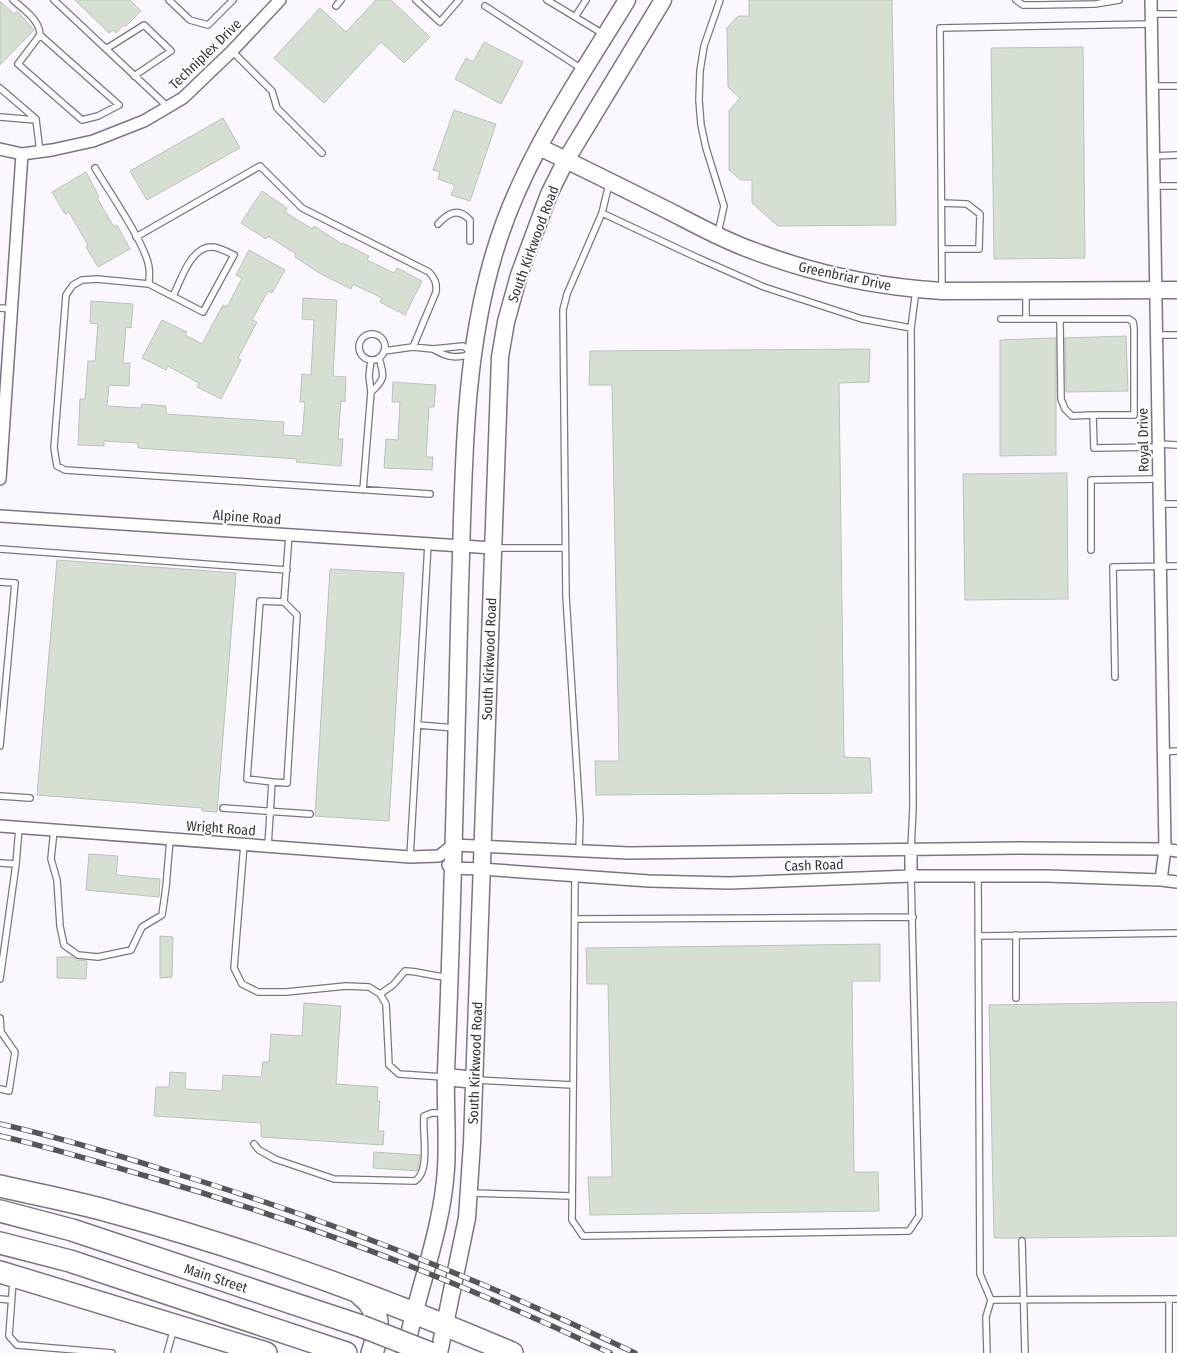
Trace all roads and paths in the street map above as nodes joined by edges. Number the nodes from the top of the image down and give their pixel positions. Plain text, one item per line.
1 (14, 0) edge
2 (54, 0) edge
3 (169, 0) edge
4 (233, 0) edge
5 (280, 0) edge
6 (341, 0) edge
7 (416, 0) edge
8 (458, 0) edge
9 (547, 0) edge
10 (586, 0) edge
11 (627, 0) edge
12 (663, 0) edge
13 (720, 0) edge
14 (1016, 0) edge
15 (1119, 0) edge
16 (1151, 0) edge
17 (336, 6) dead end
18 (486, 6) dead end
19 (1177, 14) edge
20 (575, 17) junction
21 (1152, 19) junction
22 (40, 35) junction
23 (605, 36) junction
24 (106, 49) junction
25 (232, 51) junction
26 (584, 70) junction
27 (134, 76) junction
28 (1152, 86) junction
29 (1177, 86) edge
30 (0, 88) edge
31 (168, 107) junction
32 (0, 117) edge
33 (36, 120) junction
34 (539, 147) junction
35 (0, 149) edge
36 (40, 152) junction
37 (322, 153) dead end
38 (22, 154) junction
39 (1153, 156) junction
40 (1177, 156) edge
41 (566, 160) junction
42 (94, 168) dead end
43 (609, 182) junction
44 (1154, 186) junction
45 (1177, 186) edge
46 (942, 203) junction
47 (602, 213) junction
48 (438, 224) dead end
49 (717, 235) junction
50 (136, 237) junction
51 (470, 241) dead end
52 (942, 249) junction
53 (149, 284) junction
54 (916, 290) junction
55 (1026, 290) junction
56 (1155, 290) junction
57 (1177, 290) edge
58 (942, 291) junction
59 (173, 296) junction
60 (6, 308) edge
61 (1002, 319) dead end
62 (1026, 319) junction
63 (1060, 319) junction
64 (911, 328) junction
65 (1156, 335) junction
66 (1177, 335) edge
67 (4, 344) edge
68 (413, 347) junction
69 (433, 349) junction
70 (384, 350) junction
71 (474, 353) junction
72 (500, 357) junction
73 (379, 358) junction
74 (371, 360) junction
75 (371, 392) junction
76 (1093, 415) junction
77 (1177, 444) edge
78 (1158, 446) junction
79 (0, 479) edge
80 (1158, 479) junction
81 (363, 490) junction
82 (430, 494) dead end
83 (1159, 504) junction
84 (1177, 504) edge
85 (0, 516) edge
86 (289, 535) junction
87 (428, 544) junction
88 (462, 546) junction
89 (492, 548) junction
90 (565, 548) junction
91 (0, 549) edge
92 (1091, 550) dead end
93 (1160, 566) junction
94 (1177, 566) edge
95 (287, 570) junction
96 (0, 582) edge
97 (284, 602) junction
98 (1115, 677) dead end
99 (418, 725) junction
100 (456, 728) junction
101 (0, 746) edge
102 (1177, 751) edge
103 (1163, 752) junction
104 (272, 782) junction
105 (0, 796) edge
106 (30, 798) dead end
107 (223, 808) dead end
108 (270, 811) junction
109 (310, 814) dead end
110 (0, 826) edge
111 (19, 827) junction
112 (54, 830) junction
113 (170, 839) junction
114 (244, 844) junction
115 (453, 845) junction
116 (268, 846) junction
117 (482, 846) junction
118 (911, 849) junction
119 (1165, 849) junction
120 (579, 851) junction
121 (1177, 851) edge
122 (439, 856) junction
123 (410, 857) junction
124 (0, 863) edge
125 (16, 864) junction
126 (452, 868) junction
127 (481, 869) junction
128 (575, 876) junction
129 (912, 876) junction
130 (978, 876) junction
131 (1161, 880) junction
132 (1177, 882) edge
133 (912, 917) junction
134 (575, 919) junction
135 (1177, 933) edge
136 (1016, 935) junction
137 (978, 936) junction
138 (450, 977) junction
139 (0, 979) edge
140 (380, 994) junction
141 (1016, 998) dead end
142 (0, 1018) edge
143 (446, 1077) junction
144 (475, 1080) junction
145 (573, 1085) junction
146 (0, 1089) edge
147 (447, 1113) junction
148 (473, 1114) junction
149 (448, 1139) junction
150 (472, 1139) junction
151 (254, 1144) dead end
152 (0, 1186) edge
153 (469, 1193) junction
154 (572, 1196) junction
155 (0, 1211) edge
156 (1022, 1241) dead end
157 (0, 1243) edge
158 (7, 1274) edge
159 (356, 1291) junction
160 (1177, 1298) edge
161 (0, 1299) edge
162 (1024, 1299) junction
163 (1170, 1299) junction
164 (11, 1300) junction
165 (991, 1300) junction
166 (415, 1312) junction
167 (444, 1324) junction
168 (175, 1325) junction
169 (262, 1352) edge
170 (405, 1352) edge
171 (112, 1353) edge
172 (167, 1353) edge
173 (346, 1353) edge
174 (372, 1353) edge
175 (430, 1353) edge
176 (439, 1353) edge
177 (512, 1353) edge
178 (987, 1353) edge
179 (1025, 1353) edge
180 (1170, 1353) edge

1 - 22 lane
2 - 24 lane
3 - 4 lane
5 - 25 street, Techniplex Drive
6 - 17 lane
7 - 8 lane
9 - 20 lane
10 - 20 lane
11 - 23 main road, South Kirkwood Road
12 - 41 main road, South Kirkwood Road
13 - 49 lane
14 - 15 lane
16 - 21 street, Royal Drive
18 - 26 lane
19 - 21 lane
20 - 23 lane
21 - 28 street, Royal Drive
21 - 46 lane
22 - 22 lane
23 - 26 main road, South Kirkwood Road
24 - 27 lane
24 - 27 lane
25 - 31 street, Techniplex Drive
25 - 37 lane
26 - 34 main road, South Kirkwood Road
27 - 31 lane
28 - 29 lane
28 - 39 street, Royal Drive
30 - 33 lane
31 - 36 street, Techniplex Drive
32 - 33 lane
33 - 36 lane
34 - 41 main road, Greenbriar Drive
34 - 71 main road, South Kirkwood Road
35 - 38 street, Techniplex Drive
36 - 38 street, Techniplex Drive
38 - 60 street
39 - 40 lane
39 - 44 street, Royal Drive
41 - 43 main road, Greenbriar Drive
41 - 72 main road, South Kirkwood Road
42 - 50 lane
43 - 47 lane
43 - 49 main road, Greenbriar Drive
44 - 45 lane
44 - 56 street, Royal Drive
46 - 52 lane
46 - 52 lane
47 - 64 lane
47 - 90 lane
48 - 51 lane
49 - 54 main road, Greenbriar Drive
50 - 53 lane
50 - 68 lane
52 - 58 lane
53 - 59 lane
53 - 81 lane
54 - 58 main road, Greenbriar Drive
54 - 64 lane
55 - 56 main road, Greenbriar Drive
55 - 58 main road, Greenbriar Drive
55 - 62 lane
56 - 57 main road, Greenbriar Drive
56 - 65 street, Royal Drive
59 - 59 lane
60 - 67 street
61 - 62 lane
62 - 63 lane
63 - 76 lane
63 - 76 lane
64 - 118 lane
65 - 66 lane
65 - 78 street, Royal Drive
67 - 79 street
68 - 69 lane
68 - 70 lane
69 - 71 lane
69 - 71 lane
70 - 73 lane
70 - 74 lane
71 - 72 main road
71 - 88 main road, South Kirkwood Road
72 - 89 main road, South Kirkwood Road
73 - 74 lane
73 - 75 lane
74 - 75 lane
75 - 81 lane
76 - 78 lane
77 - 78 lane
78 - 80 street, Royal Drive
80 - 83 street, Royal Drive
80 - 92 lane
81 - 82 lane
83 - 84 lane
83 - 93 street, Royal Drive
85 - 86 street, Alpine Road
86 - 87 street, Alpine Road
86 - 95 lane
87 - 88 street, Alpine Road
87 - 99 lane
88 - 89 street, Alpine Road
88 - 100 main road, South Kirkwood Road
89 - 90 lane
89 - 117 main road, South Kirkwood Road
90 - 120 lane
91 - 95 lane
93 - 94 lane
93 - 98 lane
93 - 103 street, Royal Drive
95 - 97 lane
96 - 101 lane
97 - 104 lane
97 - 104 lane
99 - 100 lane
99 - 123 lane
100 - 115 main road, South Kirkwood Road
102 - 103 lane
103 - 119 street, Royal Drive
104 - 108 lane
105 - 106 lane
107 - 108 lane
108 - 109 lane
108 - 116 lane
110 - 111 street, Wright Road
111 - 112 street, Wright Road
111 - 125 lane
112 - 113 street, Wright Road
112 - 113 lane
113 - 114 street, Wright Road
114 - 116 street, Wright Road
114 - 140 lane
115 - 117 street
115 - 122 street
115 - 126 main road, South Kirkwood Road
116 - 123 street, Wright Road
117 - 120 street, Cash Road
117 - 127 main road, South Kirkwood Road
118 - 119 street, Cash Road
118 - 120 street, Cash Road
118 - 129 street
119 - 121 street, Cash Road
119 - 131 street, Royal Drive
122 - 123 street, Wright Road
122 - 126 street
124 - 125 lane
125 - 139 lane
126 - 127 street, Cash Road
126 - 138 main road, South Kirkwood Road
127 - 128 street, Cash Road
127 - 144 main road, South Kirkwood Road
128 - 129 street, Cash Road
128 - 134 lane
129 - 130 street, Cash Road
129 - 133 lane
130 - 131 street, Cash Road
130 - 137 lane
131 - 132 street, Cash Road
133 - 134 lane
133 - 154 lane
134 - 145 lane
135 - 136 lane
136 - 137 lane
136 - 141 lane
137 - 165 lane
138 - 140 lane
138 - 143 main road, South Kirkwood Road
140 - 143 lane
142 - 146 lane
143 - 144 main road
143 - 147 main road, South Kirkwood Road
144 - 145 lane
144 - 148 main road, South Kirkwood Road
145 - 154 lane
147 - 148 main road
147 - 149 main road, South Kirkwood Road
147 - 151 lane
148 - 150 main road, South Kirkwood Road
149 - 150 main road
149 - 166 main road, South Kirkwood Road
150 - 153 main road, South Kirkwood Road
152 - 159 highway
153 - 154 lane
153 - 167 main road, South Kirkwood Road
155 - 175 highway, Main Street, bridge
156 - 162 lane
157 - 173 highway
158 - 164 lane
158 - 168 highway
159 - 166 highway
159 - 174 highway
160 - 163 lane
161 - 164 lane
162 - 163 lane
162 - 165 lane
162 - 179 lane
163 - 180 lane
164 - 171 lane
165 - 178 lane
166 - 167 highway
166 - 170 main road, South Kirkwood Road
167 - 176 main road, South Kirkwood Road
167 - 177 highway
168 - 169 highway
168 - 172 lane

